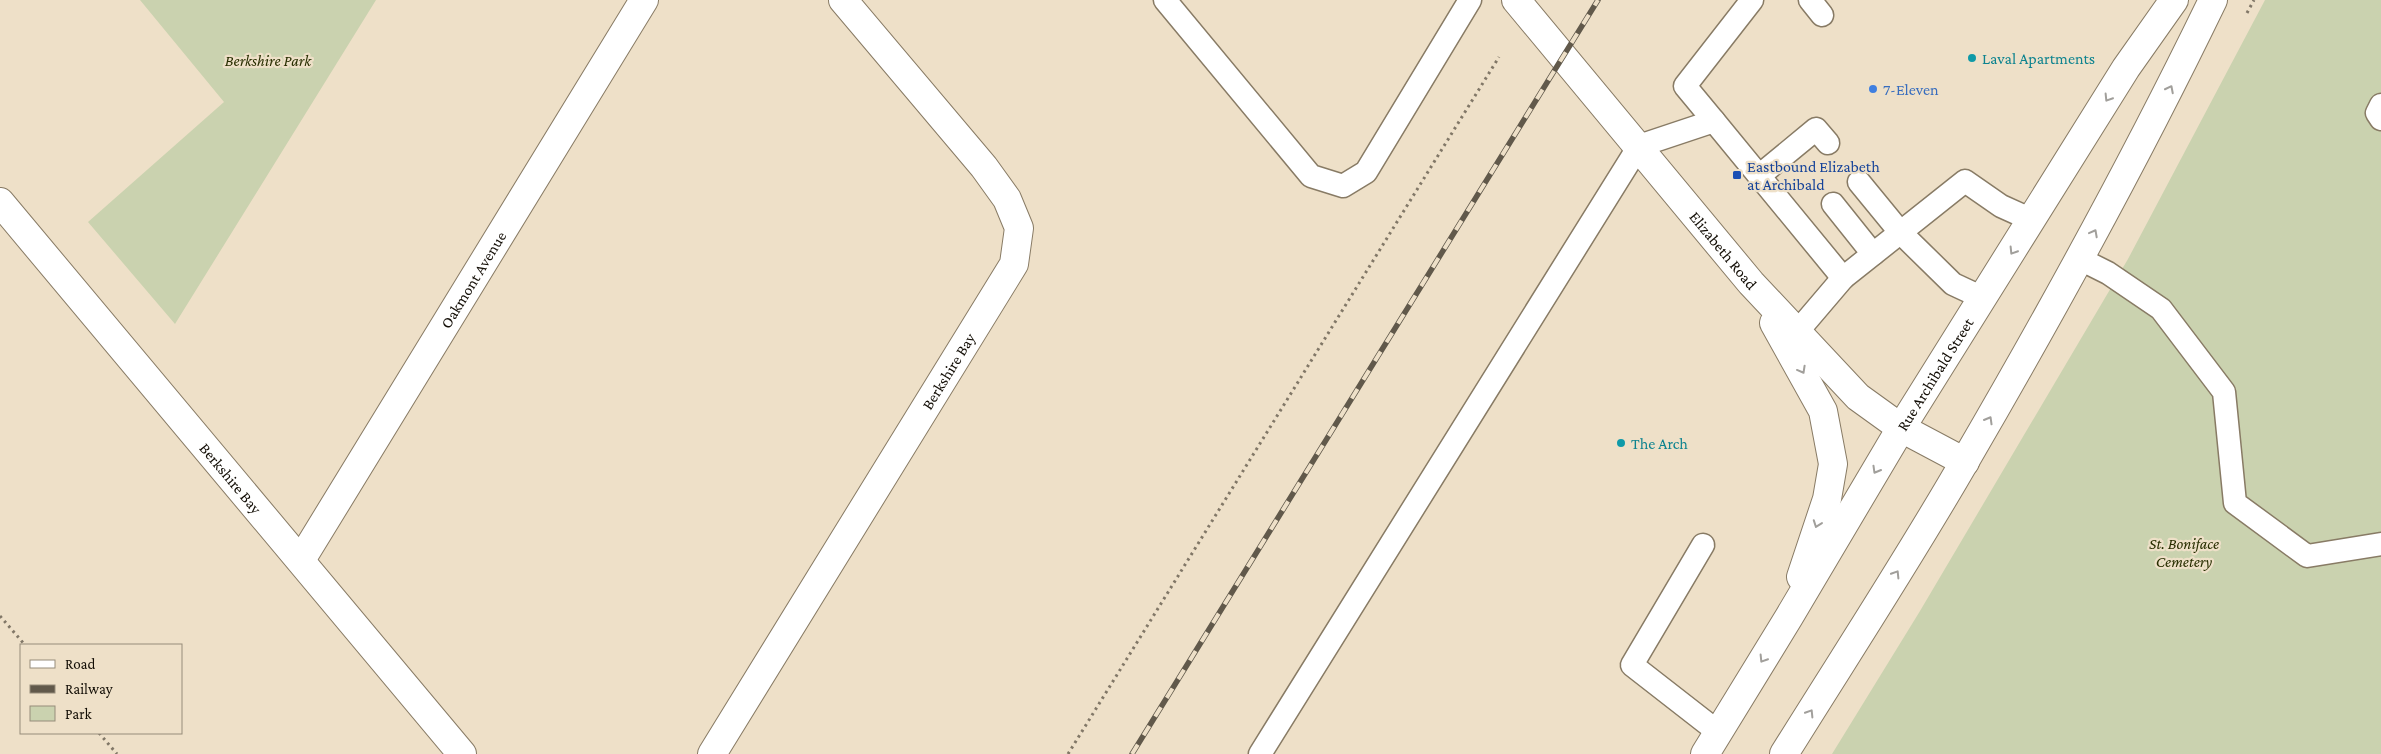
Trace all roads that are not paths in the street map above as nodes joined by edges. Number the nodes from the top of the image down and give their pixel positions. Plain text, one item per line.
1 (644, 0) edge
2 (843, 0) edge
3 (1166, 0) edge
4 (1470, 0) edge
5 (1516, 0) edge
6 (1752, 0) edge
7 (2174, 0) edge
8 (2213, 0) edge
9 (2381, 105) edge
10 (2381, 119) edge
11 (1714, 121) junction
12 (1828, 143) dead end
13 (1639, 146) junction
14 (1759, 176) junction
15 (1859, 182) dead end
16 (0, 202) edge
17 (1833, 204) dead end
18 (2032, 220) junction
19 (1900, 232) junction
20 (1873, 254) junction
21 (2080, 259) junction
22 (1843, 278) junction
23 (1751, 283) junction
24 (1983, 298) junction
25 (1797, 332) junction
26 (1901, 428) junction
27 (1965, 462) junction
28 (2381, 544) edge
29 (1703, 545) dead end
30 (301, 560) junction
31 (1789, 618) junction
32 (1711, 743) edge
33 (462, 754) edge
34 (712, 754) edge
35 (1260, 754) edge
36 (1784, 754) edge

1 - 30 street, Oakmont Avenue
2 - 34 street, Berkshire Bay
3 - 4 lane
5 - 13 street, Elizabeth Road
6 - 11 lane
7 -> 18 street, Rue Archibald Street
21 -> 8 street
9 - 10 lane
11 - 13 lane
11 - 14 lane
12 - 14 lane
13 - 23 street, Elizabeth Road
13 - 35 lane
14 - 22 lane
15 - 19 lane
16 - 30 street, Berkshire Bay
17 - 20 lane
18 - 19 lane
18 -> 24 street, Rue Archibald Street
19 - 20 lane
19 - 24 lane
20 - 22 lane
27 -> 21 street
21 - 28 lane
22 - 25 lane
23 - 25 street, Elizabeth Road
23 -> 31 street
24 - 26 street, Rue Archibald Street
25 - 26 street, Elizabeth Road
26 - 27 street, Elizabeth Road
26 -> 31 street, Rue Archibald Street
36 -> 27 street
29 - 32 lane
30 - 33 street, Berkshire Bay
31 -> 32 street, Rue Archibald Street

